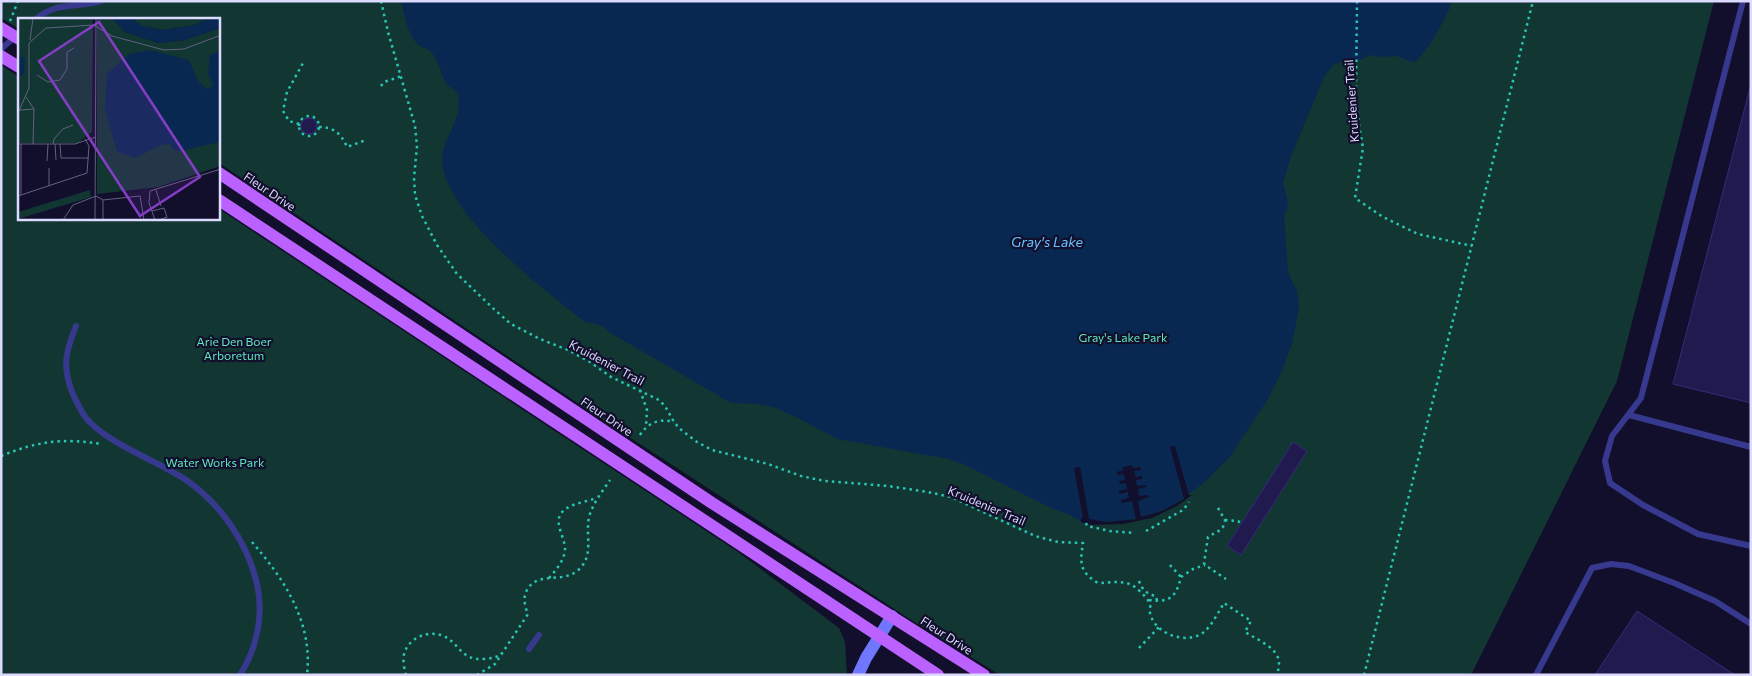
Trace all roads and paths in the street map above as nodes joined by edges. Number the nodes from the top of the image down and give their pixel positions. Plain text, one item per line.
1 (18, 1) edge
2 (101, 1) edge
3 (381, 1) edge
4 (1357, 1) edge
5 (1533, 1) edge
6 (1743, 1) edge
7 (37, 18) edge
8 (11, 33) edge
9 (1, 49) edge
10 (1, 56) edge
11 (303, 63) dead end
12 (18, 66) edge
13 (402, 76) junction
14 (381, 86) dead end
15 (299, 124) junction
16 (319, 127) junction
17 (366, 140) dead end
18 (220, 174) edge
19 (220, 201) edge
20 (1472, 246) junction
21 (76, 326) dead end
22 (640, 390) junction
23 (1629, 415) junction
24 (674, 422) junction
25 (646, 426) junction
26 (640, 435) dead end
27 (103, 444) dead end
28 (1751, 447) edge
29 (1, 456) edge
30 (610, 480) dead end
31 (598, 497) junction
32 (1189, 502) dead end
33 (1218, 508) dead end
34 (1226, 520) junction
35 (1086, 523) dead end
36 (1241, 524) dead end
37 (1146, 531) dead end
38 (1136, 533) dead end
39 (249, 539) dead end
40 (1751, 546) edge
41 (1170, 565) dead end
42 (1205, 566) junction
43 (1181, 577) junction
44 (549, 578) junction
45 (1226, 579) dead end
46 (1139, 581) dead end
47 (1148, 600) junction
48 (1156, 601) junction
49 (892, 616) junction
50 (1751, 624) edge
51 (1159, 627) junction
52 (539, 635) dead end
53 (880, 636) junction
54 (1139, 648) dead end
55 (506, 649) junction
56 (530, 650) dead end
57 (240, 675) edge
58 (307, 675) edge
59 (406, 675) edge
60 (478, 675) edge
61 (858, 675) edge
62 (938, 675) edge
63 (984, 675) edge
64 (1277, 675) edge
65 (1364, 675) edge
66 (1536, 675) edge

1 - 8 path
2 - 7 lane
3 - 13 path, Kruidenier Trail
4 - 20 path, Kruidenier Trail
5 - 20 path
6 - 23 lane
8 - 9 lane
10 - 12 main road
11 - 15 path
13 - 14 path
13 - 22 path, Kruidenier Trail
15 - 16 path
15 - 16 path
16 - 17 path
18 - 49 main road, Fleur Drive
19 - 53 main road
20 - 65 path
21 - 57 lane
22 - 24 path, Kruidenier Trail
22 - 25 path
23 - 28 lane
23 - 40 lane
24 - 25 path
24 - 47 path, Kruidenier Trail
25 - 26 path
27 - 29 path
30 - 31 path
31 - 44 path
31 - 44 path
32 - 37 path
33 - 34 path
34 - 36 path
34 - 42 path
35 - 38 path
39 - 58 path
41 - 43 path
42 - 43 path
42 - 45 path
43 - 48 path
44 - 55 path
46 - 48 path
47 - 48 path
47 - 51 path
49 - 53 street
49 - 63 main road, Fleur Drive
50 - 66 lane
51 - 54 path
51 - 64 path
52 - 56 lane
53 - 61 street
53 - 62 main road
55 - 59 path
55 - 60 path

